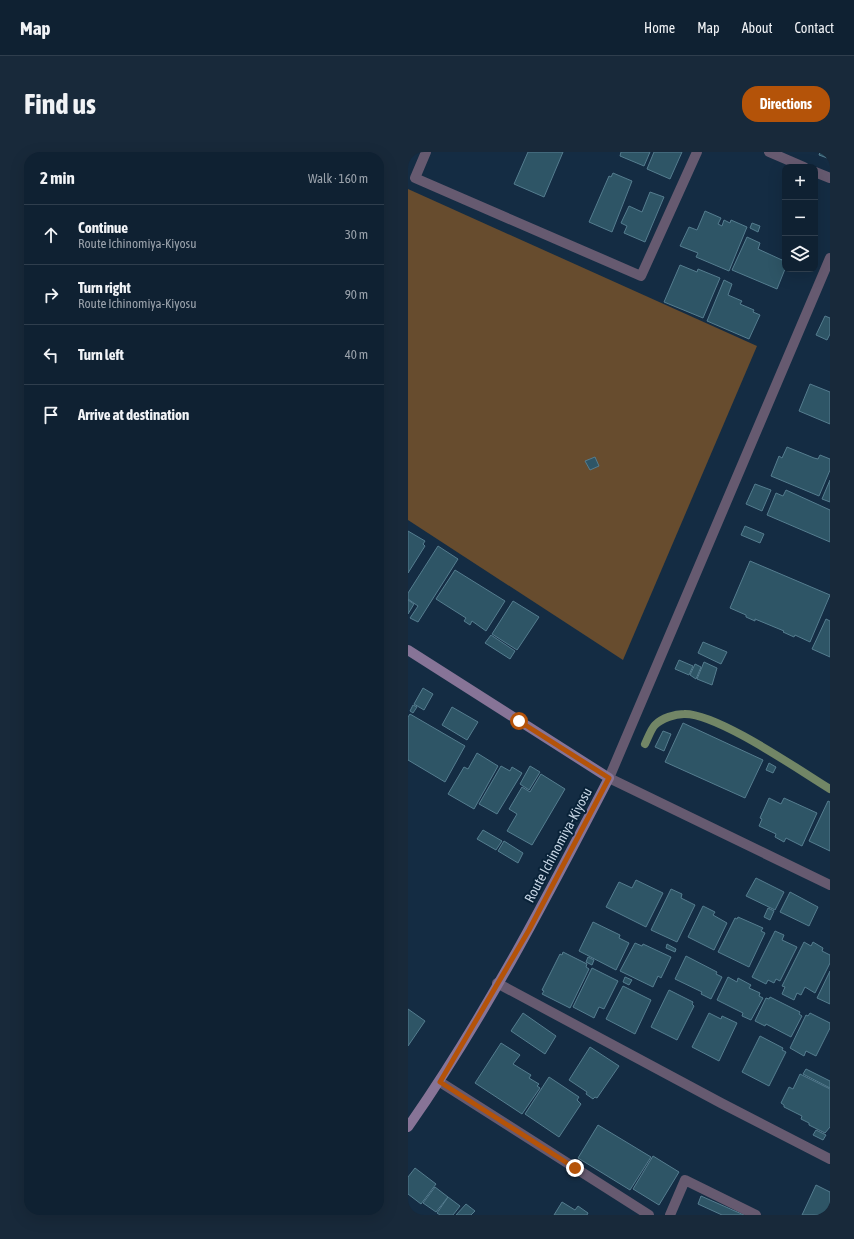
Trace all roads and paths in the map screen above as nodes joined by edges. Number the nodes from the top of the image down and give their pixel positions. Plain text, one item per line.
1 (426, 152) edge
2 (697, 152) edge
3 (769, 152) edge
4 (797, 164) edge
5 (818, 173) edge
6 (830, 178) edge
7 (830, 258) edge
8 (408, 650) edge
9 (609, 778) junction
10 (829, 883) edge
11 (497, 983) junction
12 (440, 1082) junction
13 (408, 1127) edge
14 (830, 1159) edge
15 (649, 1215) edge
16 (670, 1215) edge
17 (756, 1215) edge

1 - 2 street
3 - 4 street
5 - 6 street
7 - 9 street
8 - 9 main road, Route Ichinomiya-Kiyosu
9 - 10 street
9 - 11 main road, Route Ichinomiya-Kiyosu
11 - 12 main road, Route Ichinomiya-Kiyosu
11 - 14 street
12 - 13 main road, Route Ichinomiya-Kiyosu
12 - 15 street
16 - 17 street

